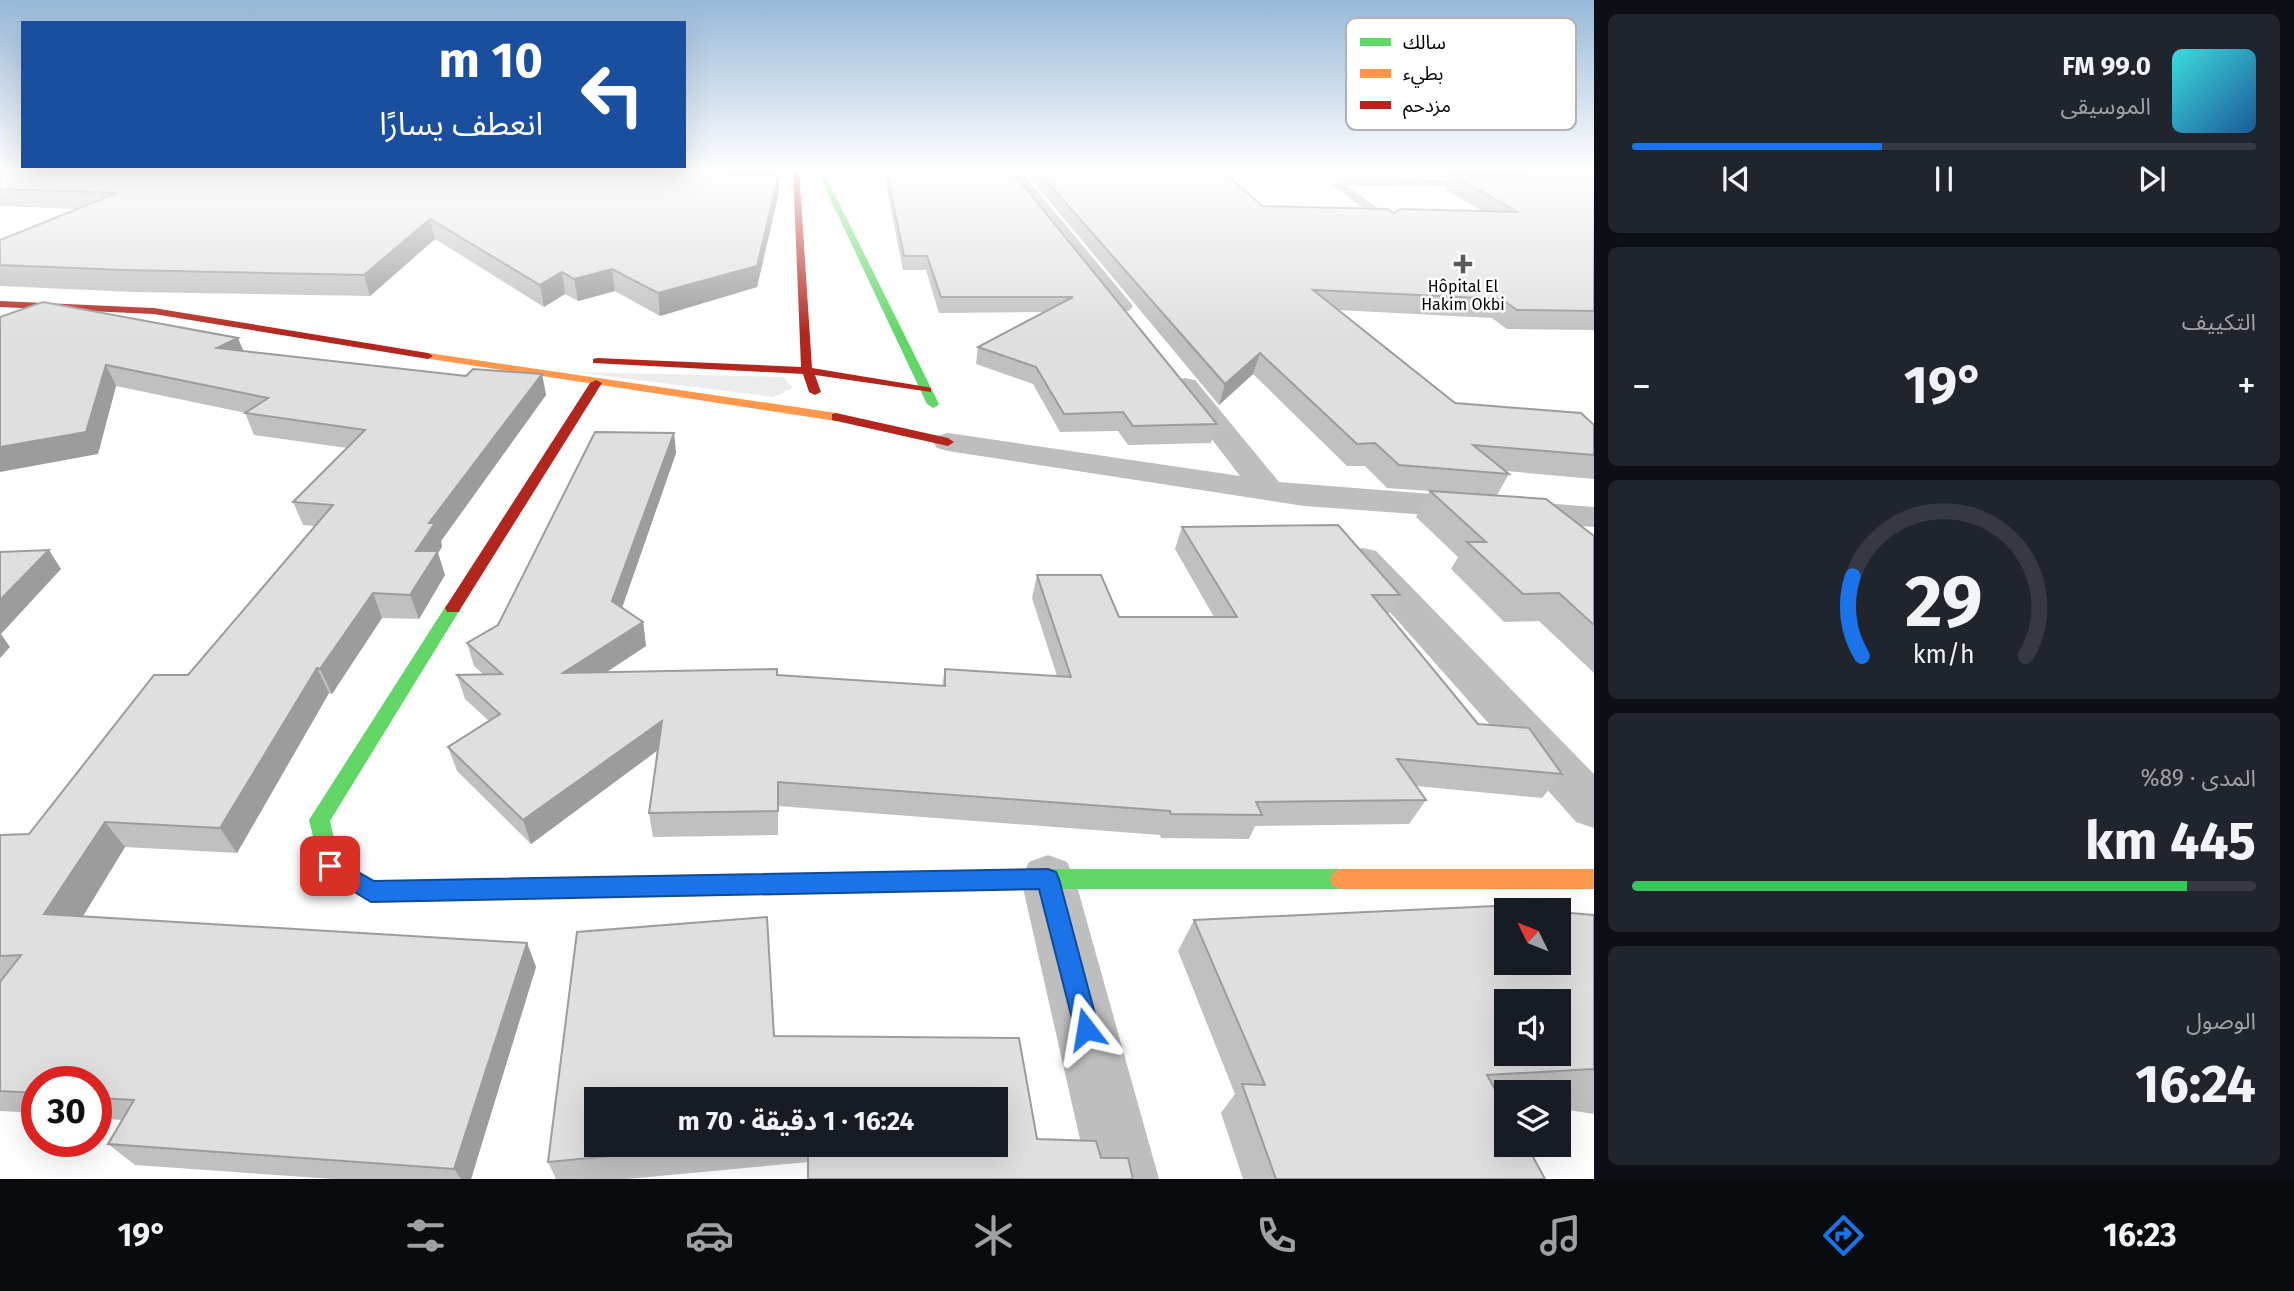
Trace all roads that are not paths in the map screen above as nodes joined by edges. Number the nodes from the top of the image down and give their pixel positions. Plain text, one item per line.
1 (799, 224) edge
2 (846, 224) edge
3 (1056, 224) edge
4 (3, 305) edge
5 (1140, 329) edge
6 (413, 355) junction
7 (807, 369) junction
8 (1174, 372) edge
9 (596, 383) junction
10 (927, 390) junction
11 (822, 414) junction
12 (948, 442) junction
13 (1286, 493) junction
14 (1594, 517) edge
15 (1594, 807) edge
16 (1048, 879) junction
17 (1594, 880) edge
18 (1124, 1179) edge

1 - 7 street
2 - 10 street
3 - 5 street
4 - 6 street
6 - 7 street
6 - 9 street
7 - 10 street
7 - 11 street
8 - 13 street
9 - 11 street
9 - 16 street
10 - 12 street
11 - 12 street
12 - 13 street
13 - 14 street
13 - 15 street
16 - 17 street
16 - 18 street

